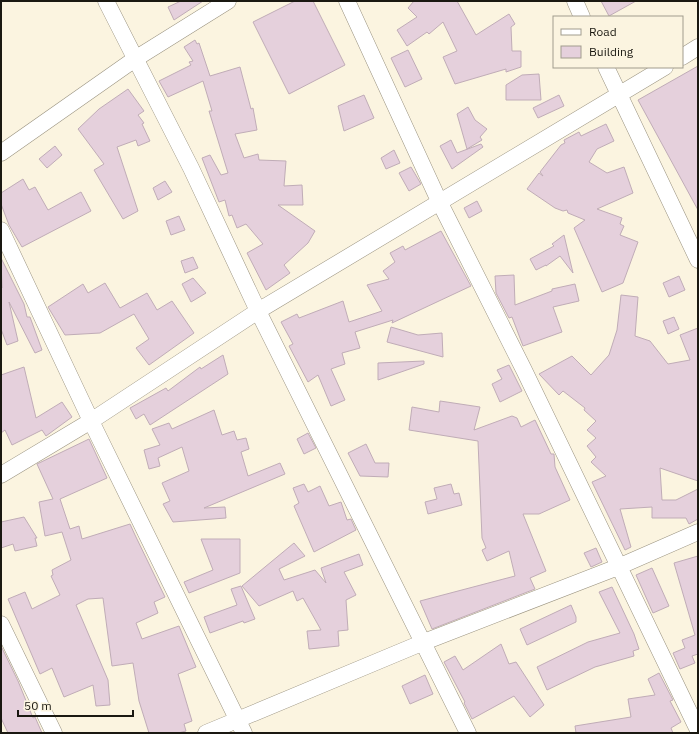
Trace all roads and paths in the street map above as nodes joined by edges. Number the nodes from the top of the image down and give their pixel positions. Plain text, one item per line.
1 (106, 1) edge
2 (228, 1) edge
3 (347, 1) edge
4 (575, 1) edge
5 (582, 16) edge
6 (698, 47) edge
7 (683, 56) edge
8 (134, 59) junction
9 (606, 68) edge
10 (664, 68) edge
11 (619, 96) junction
12 (1, 153) edge
13 (439, 201) junction
14 (1, 230) edge
15 (698, 260) edge
16 (258, 311) junction
17 (91, 421) junction
18 (1, 475) edge
19 (698, 532) edge
20 (618, 568) junction
21 (1, 624) edge
22 (424, 642) junction
23 (241, 726) edge
24 (698, 730) edge
25 (54, 733) edge
26 (206, 733) edge
27 (468, 733) edge

1 - 8 street
2 - 8 street
3 - 13 street
4 - 5 street
6 - 7 street
8 - 12 street
8 - 16 street
9 - 11 street
10 - 11 street
11 - 13 street
11 - 15 street
13 - 16 street
13 - 20 street
14 - 17 street
16 - 17 street
16 - 22 street
17 - 18 street
17 - 23 street
19 - 20 street
20 - 22 street
20 - 24 street
21 - 25 street
22 - 23 street
22 - 27 street
23 - 26 street

